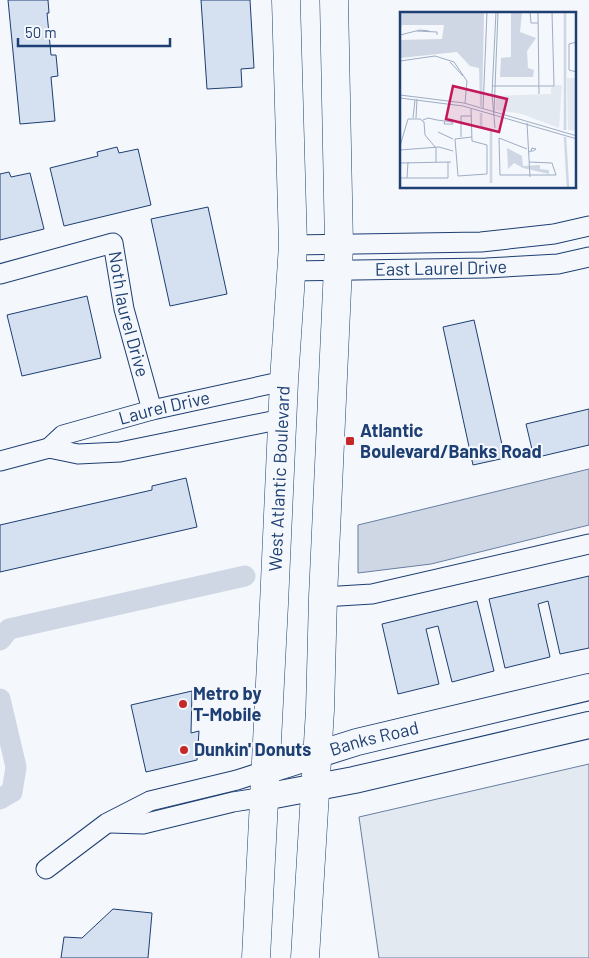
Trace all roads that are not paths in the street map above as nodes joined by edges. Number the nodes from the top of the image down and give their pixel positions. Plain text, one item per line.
1 (286, 0) edge
2 (334, 0) edge
3 (589, 226) edge
4 (589, 257) edge
5 (292, 258) junction
6 (339, 258) junction
7 (0, 274) edge
8 (284, 381) junction
9 (152, 410) junction
10 (282, 419) junction
11 (50, 448) junction
12 (0, 461) edge
13 (589, 544) edge
14 (322, 597) junction
15 (589, 688) edge
16 (589, 725) edge
17 (317, 754) junction
18 (264, 784) junction
19 (315, 788) junction
20 (106, 823) junction
21 (46, 869) dead end
22 (256, 958) edge
23 (305, 958) edge

1 - 5 main road, West Atlantic Boulevard
2 - 6 main road
3 - 6 street, East Laurel Drive
4 - 6 street, East Laurel Drive
5 - 6 street, East Laurel Drive
5 - 6 street, East Laurel Drive
5 - 8 main road, West Atlantic Boulevard
6 - 14 main road
7 - 9 street, Noth laurel Drive
8 - 9 street, Laurel Drive
8 - 10 main road, West Atlantic Boulevard
9 - 11 street, Laurel Drive
10 - 11 street, Laurel Drive
10 - 18 main road, West Atlantic Boulevard
11 - 12 street, Laurel Drive
13 - 14 street
14 - 17 main road
15 - 17 street, Banks Road
16 - 19 street, Banks Road
17 - 18 street, Banks Road
17 - 19 main road
18 - 19 street, Banks Road
18 - 20 street, Banks Road
18 - 20 street, Banks Road
18 - 22 main road, West Atlantic Boulevard
19 - 23 main road
20 - 21 street, Banks Road

